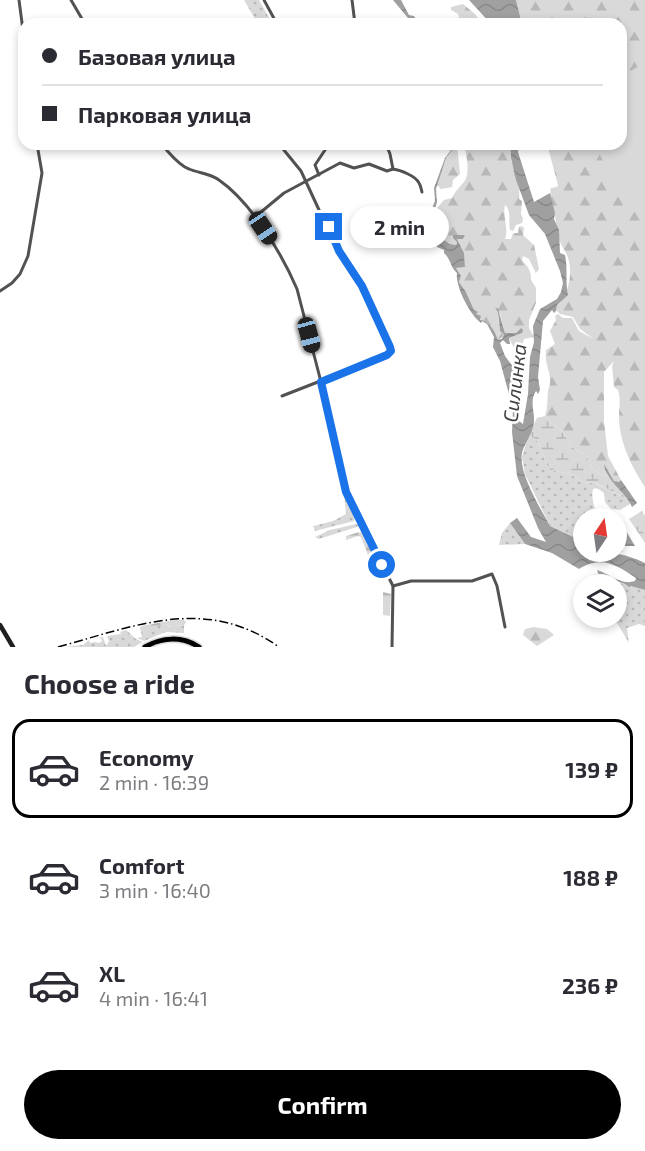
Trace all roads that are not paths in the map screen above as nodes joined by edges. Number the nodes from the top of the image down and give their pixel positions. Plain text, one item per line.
1 (19, 0) edge
2 (71, 0) edge
3 (264, 0) edge
4 (352, 0) edge
5 (21, 18) edge
6 (82, 18) edge
7 (274, 18) edge
8 (354, 18) edge
9 (38, 150) edge
10 (167, 150) edge
11 (284, 150) edge
12 (325, 150) edge
13 (388, 150) edge
14 (393, 169) junction
15 (318, 176) junction
16 (305, 181) junction
17 (422, 192) dead end
18 (255, 217) junction
19 (0, 291) edge
20 (321, 382) junction
21 (282, 396) dead end
22 (393, 586) junction
23 (0, 625) edge
24 (505, 627) dead end
25 (12, 647) edge
26 (145, 647) edge
27 (199, 647) edge
28 (392, 647) edge

1 - 5 street
2 - 6 street
3 - 7 street
4 - 8 street
9 - 19 street
10 - 18 street
11 - 16 street
12 - 15 street
13 - 14 street
14 - 15 street
14 - 17 street
15 - 16 street
16 - 18 street
16 - 20 street
18 - 20 street
20 - 21 street
20 - 22 street
22 - 24 street
22 - 28 street
23 - 25 main road
26 - 27 main road

